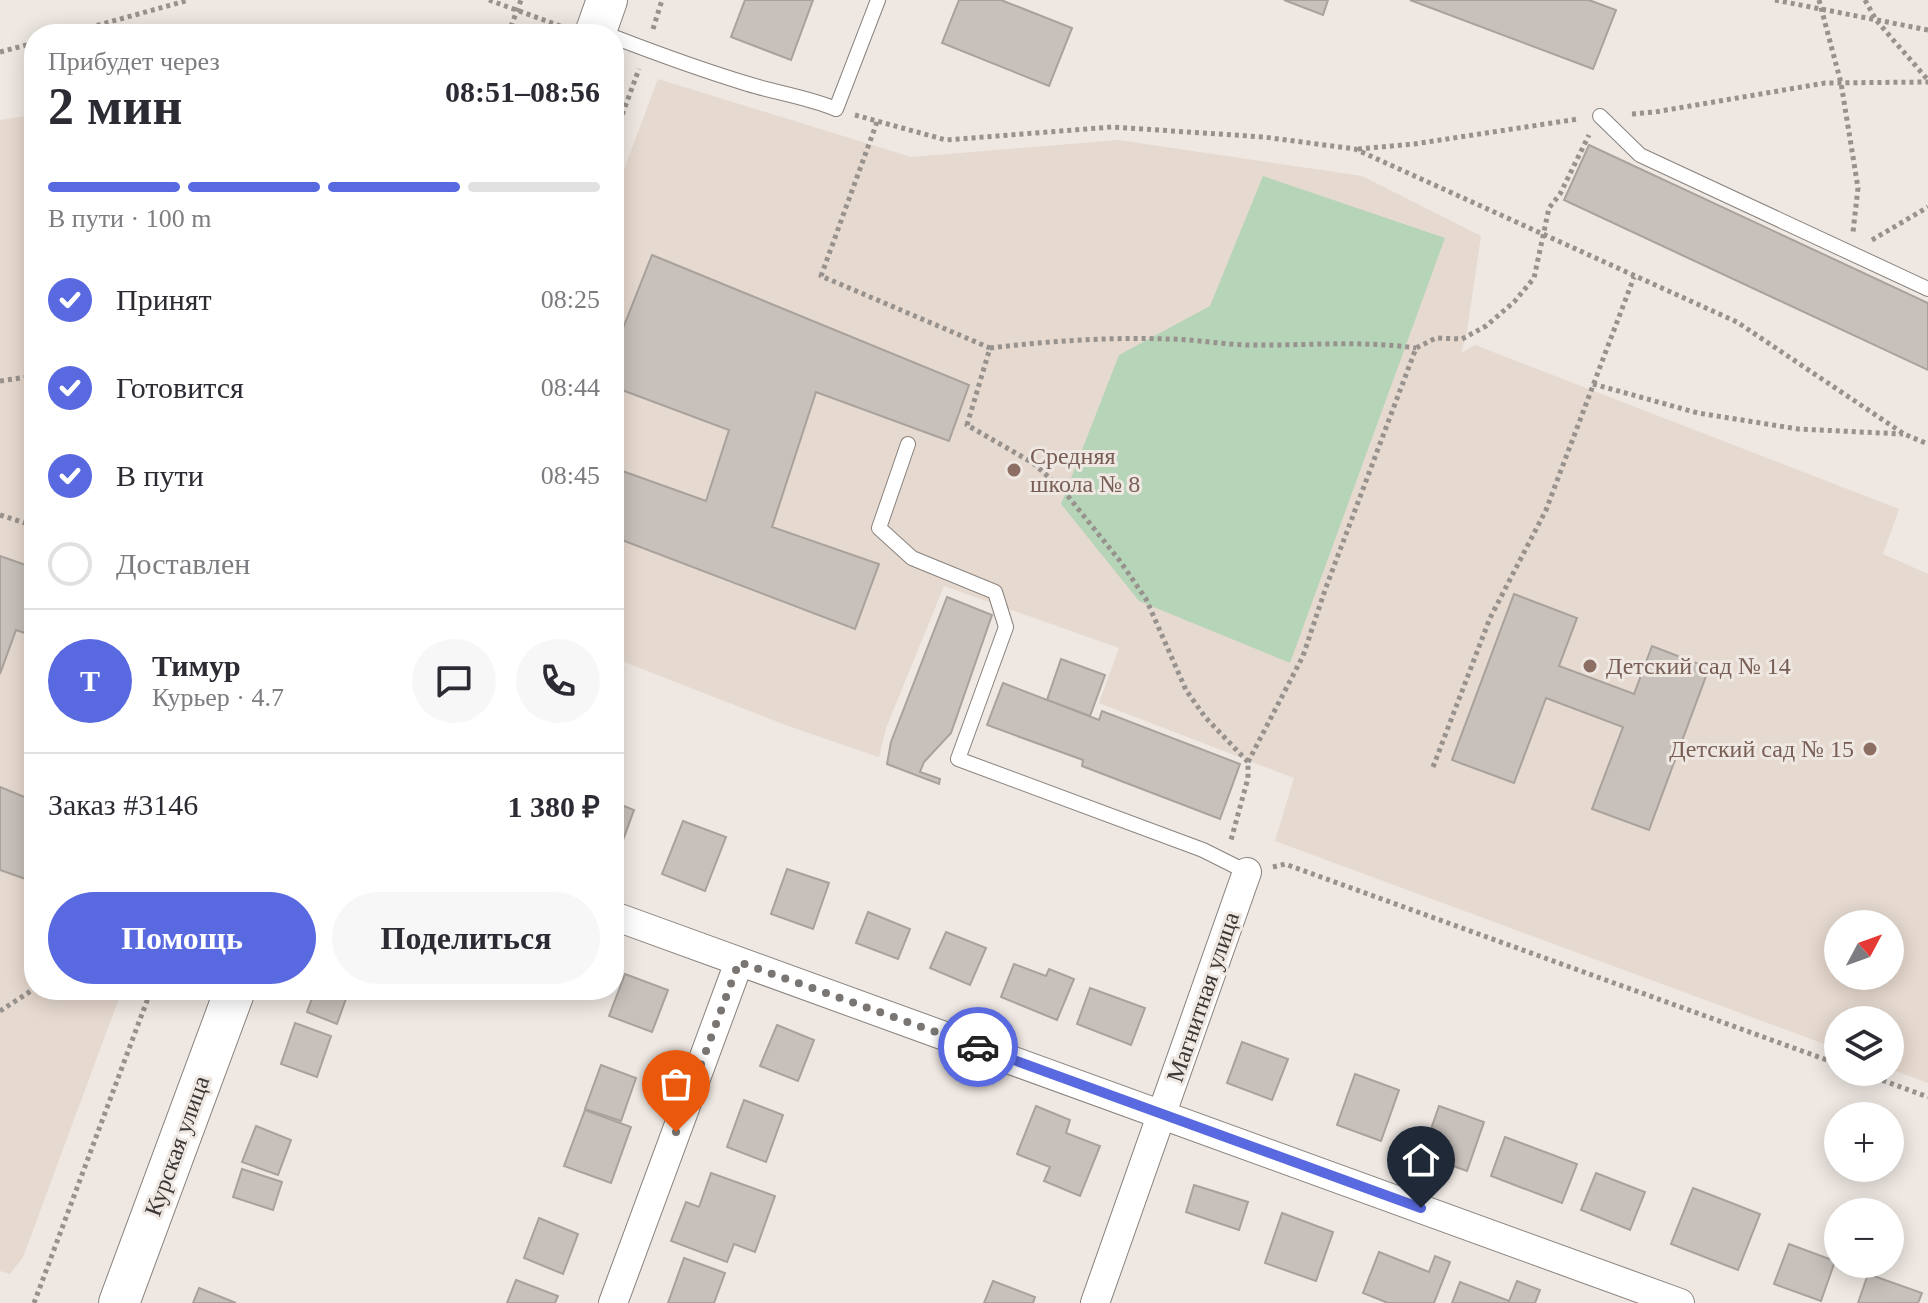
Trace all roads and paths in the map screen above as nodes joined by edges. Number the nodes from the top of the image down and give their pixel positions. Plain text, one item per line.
1 (189, 0) edge
2 (489, 0) edge
3 (521, 0) edge
4 (878, 0) edge
5 (1775, 0) edge
6 (1819, 0) edge
7 (1865, 0) edge
8 (1822, 9) junction
9 (517, 10) junction
10 (1876, 20) junction
11 (102, 24) edge
12 (512, 24) edge
13 (584, 24) edge
14 (1928, 30) edge
15 (624, 38) edge
16 (24, 46) edge
17 (0, 52) edge
18 (1928, 81) edge
19 (1841, 83) junction
20 (836, 109) junction
21 (1599, 116) junction
22 (877, 122) junction
23 (1355, 149) junction
24 (1928, 207) edge
25 (1850, 253) junction
26 (1634, 277) junction
27 (1928, 289) edge
28 (990, 348) junction
29 (1416, 348) junction
30 (24, 377) edge
31 (0, 381) edge
32 (1593, 384) junction
33 (1904, 434) junction
34 (908, 444) dead end
35 (1928, 444) edge
36 (0, 515) edge
37 (24, 523) edge
38 (1248, 762) junction
39 (1433, 767) dead end
40 (1246, 874) junction
41 (624, 920) edge
42 (739, 962) junction
43 (24, 995) edge
44 (147, 1000) edge
45 (231, 1000) edge
46 (0, 1011) edge
47 (1824, 1059) edge
48 (1898, 1086) edge
49 (1928, 1097) edge
50 (1162, 1113) junction
51 (34, 1303) edge
52 (119, 1303) edge
53 (613, 1303) edge
54 (1095, 1303) edge
55 (1680, 1303) edge

1 - 11 path
2 - 9 path
3 - 9 path
4 - 20 lane
5 - 8 path
6 - 8 path
7 - 10 path
8 - 10 path
8 - 19 path
9 - 12 path
9 - 13 path
10 - 14 path
10 - 18 path
15 - 20 lane
16 - 17 path
18 - 19 path
19 - 21 path
19 - 25 path
20 - 22 path
21 - 23 path
21 - 25 lane
21 - 29 path
22 - 23 path
22 - 28 path
23 - 26 path
24 - 25 path
25 - 27 lane
26 - 32 path
26 - 33 path
28 - 29 path
28 - 38 path
29 - 38 path
30 - 31 path
32 - 33 path
32 - 39 path
33 - 35 path
34 - 40 lane
36 - 37 path
38 - 40 path
40 - 47 path
40 - 50 street, Магнитная улица
41 - 42 street
42 - 50 street
42 - 53 street
43 - 46 path
44 - 51 path
45 - 52 main road, Курская улица
48 - 49 path
50 - 54 street, Магнитная улица
50 - 55 street

